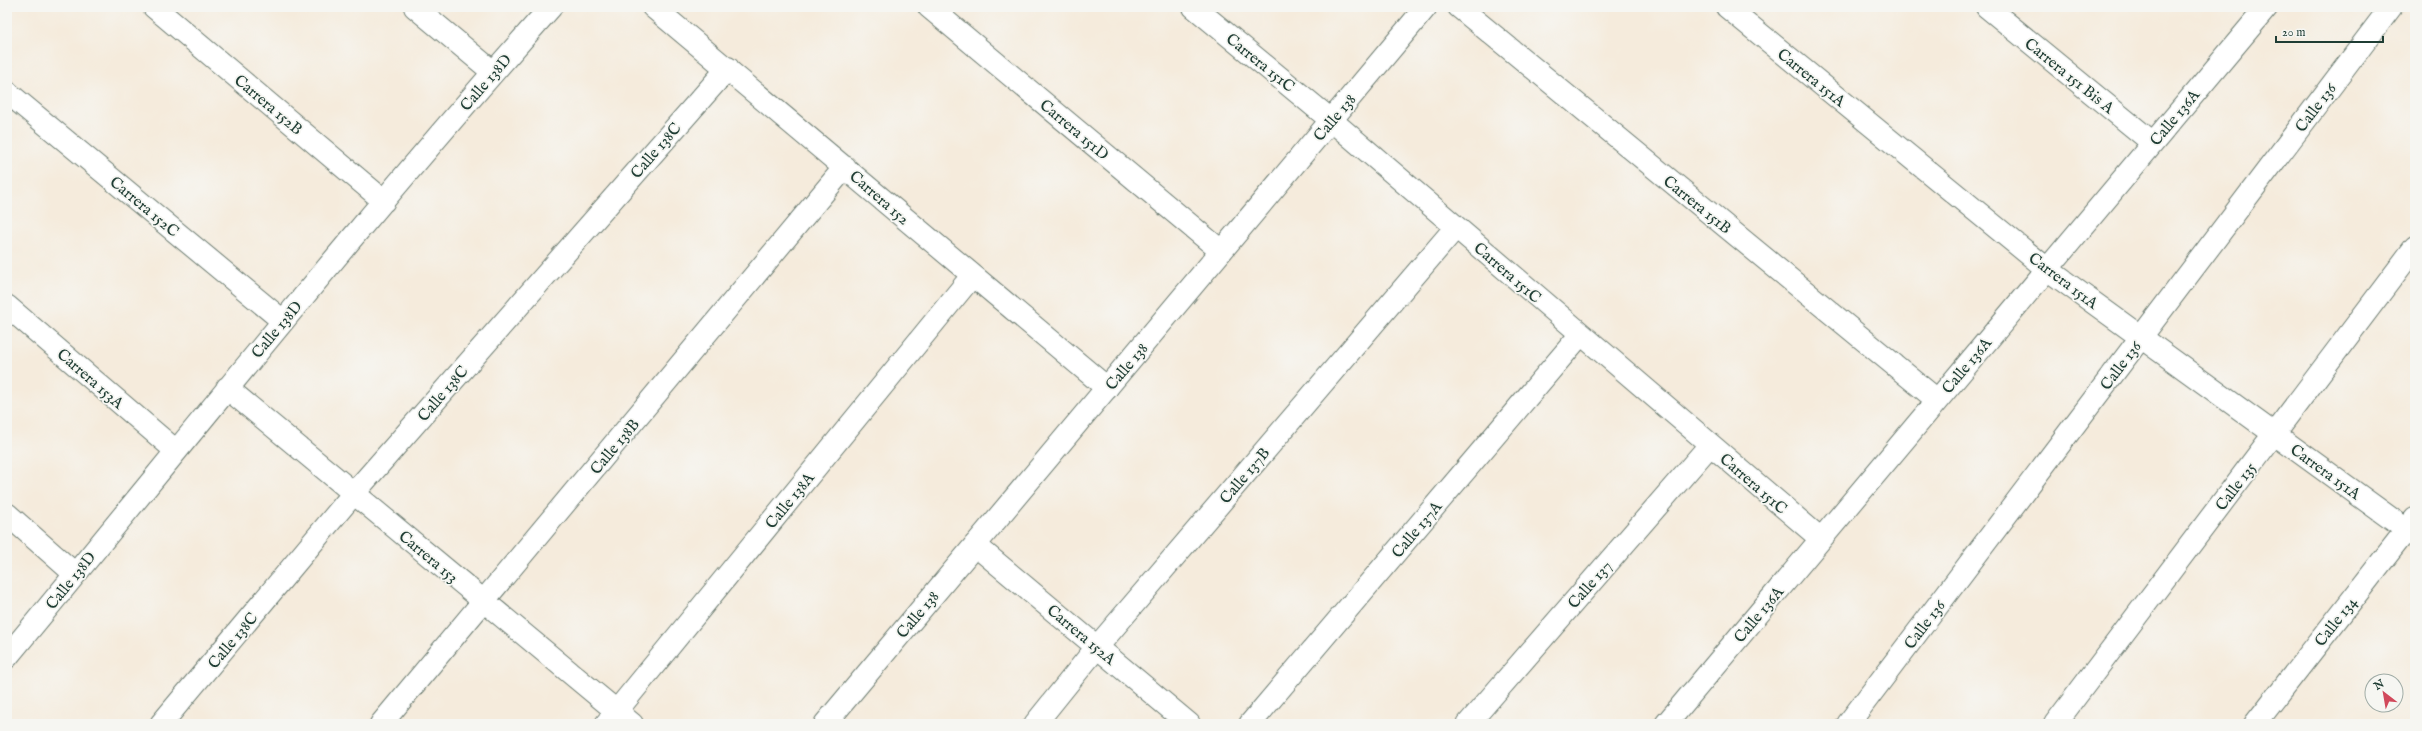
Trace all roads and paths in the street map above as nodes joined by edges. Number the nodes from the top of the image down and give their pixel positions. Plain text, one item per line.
1 (154, 7) edge
2 (415, 7) edge
3 (551, 7) edge
4 (653, 7) edge
5 (929, 7) edge
6 (1194, 7) edge
7 (1426, 7) edge
8 (1459, 7) edge
9 (1727, 7) edge
10 (1987, 7) edge
11 (2267, 7) edge
12 (2391, 7) edge
13 (728, 68) junction
14 (493, 72) junction
15 (7, 92) edge
16 (1331, 120) junction
17 (2152, 143) junction
18 (845, 167) junction
19 (384, 202) junction
20 (1456, 227) junction
21 (2415, 247) edge
22 (1221, 251) junction
23 (2047, 269) junction
24 (972, 276) junction
25 (7, 306) edge
26 (283, 321) junction
27 (1581, 334) junction
28 (2141, 337) junction
29 (227, 388) junction
30 (1107, 388) junction
31 (1937, 400) junction
32 (2274, 433) junction
33 (1710, 445) junction
34 (175, 450) junction
35 (354, 493) junction
36 (7, 514) edge
37 (2412, 528) edge
38 (1821, 539) junction
39 (975, 545) junction
40 (75, 574) junction
41 (484, 602) junction
42 (1097, 647) junction
43 (7, 657) edge
44 (618, 720) edge
45 (161, 724) edge
46 (381, 724) edge
47 (825, 724) edge
48 (1035, 724) edge
49 (1189, 724) edge
50 (1250, 724) edge
51 (1468, 724) edge
52 (1666, 724) edge
53 (1848, 724) edge
54 (2054, 724) edge
55 (2255, 724) edge

1 - 19 street, Carrera 152B
2 - 14 street
3 - 14 street, Calle 138D
4 - 13 street, Carrera 152
5 - 22 street, Carrera 151D
6 - 16 street, Carrera 151C
7 - 16 street, Calle 138
8 - 31 street, Carrera 151B
9 - 23 street, Carrera 151A
10 - 17 street, Carrera 151 Bis A
11 - 17 street, Calle 136A
12 - 28 street, Calle 136
13 - 18 street, Carrera 152
13 - 35 street, Calle 138C
14 - 19 street, Calle 138D
15 - 26 street, Carrera 152C
16 - 20 street, Carrera 151C
16 - 22 street, Calle 138
17 - 23 street, Calle 136A
18 - 24 street, Carrera 152
18 - 41 street, Calle 138B
19 - 26 street, Calle 138D
20 - 27 street, Carrera 151C
20 - 42 street, Calle 137B
21 - 32 street, Calle 135
22 - 30 street, Calle 138
23 - 28 street, Carrera 151A
23 - 31 street, Calle 136A
24 - 30 street, Carrera 152
24 - 44 street, Calle 138A
25 - 34 street, Carrera 153A
26 - 29 street, Calle 138D
27 - 33 street, Carrera 151C
27 - 50 street, Calle 137A
28 - 32 street, Carrera 151A
28 - 53 street, Calle 136
29 - 34 street, Calle 138D
29 - 35 street, Carrera 153
30 - 39 street, Calle 138
31 - 38 street, Calle 136A
32 - 37 street, Carrera 151A
32 - 54 street, Calle 135
33 - 38 street, Carrera 151C
33 - 51 street, Calle 137
34 - 40 street, Calle 138D
35 - 41 street, Carrera 153
35 - 45 street, Calle 138C
36 - 40 street
37 - 55 street, Calle 134
38 - 52 street, Calle 136A
39 - 42 street, Carrera 152A
39 - 47 street, Calle 138
40 - 43 street, Calle 138D
41 - 44 street, Carrera 153
41 - 46 street, Calle 138B
42 - 48 street, Calle 137B
42 - 49 street, Carrera 152A

